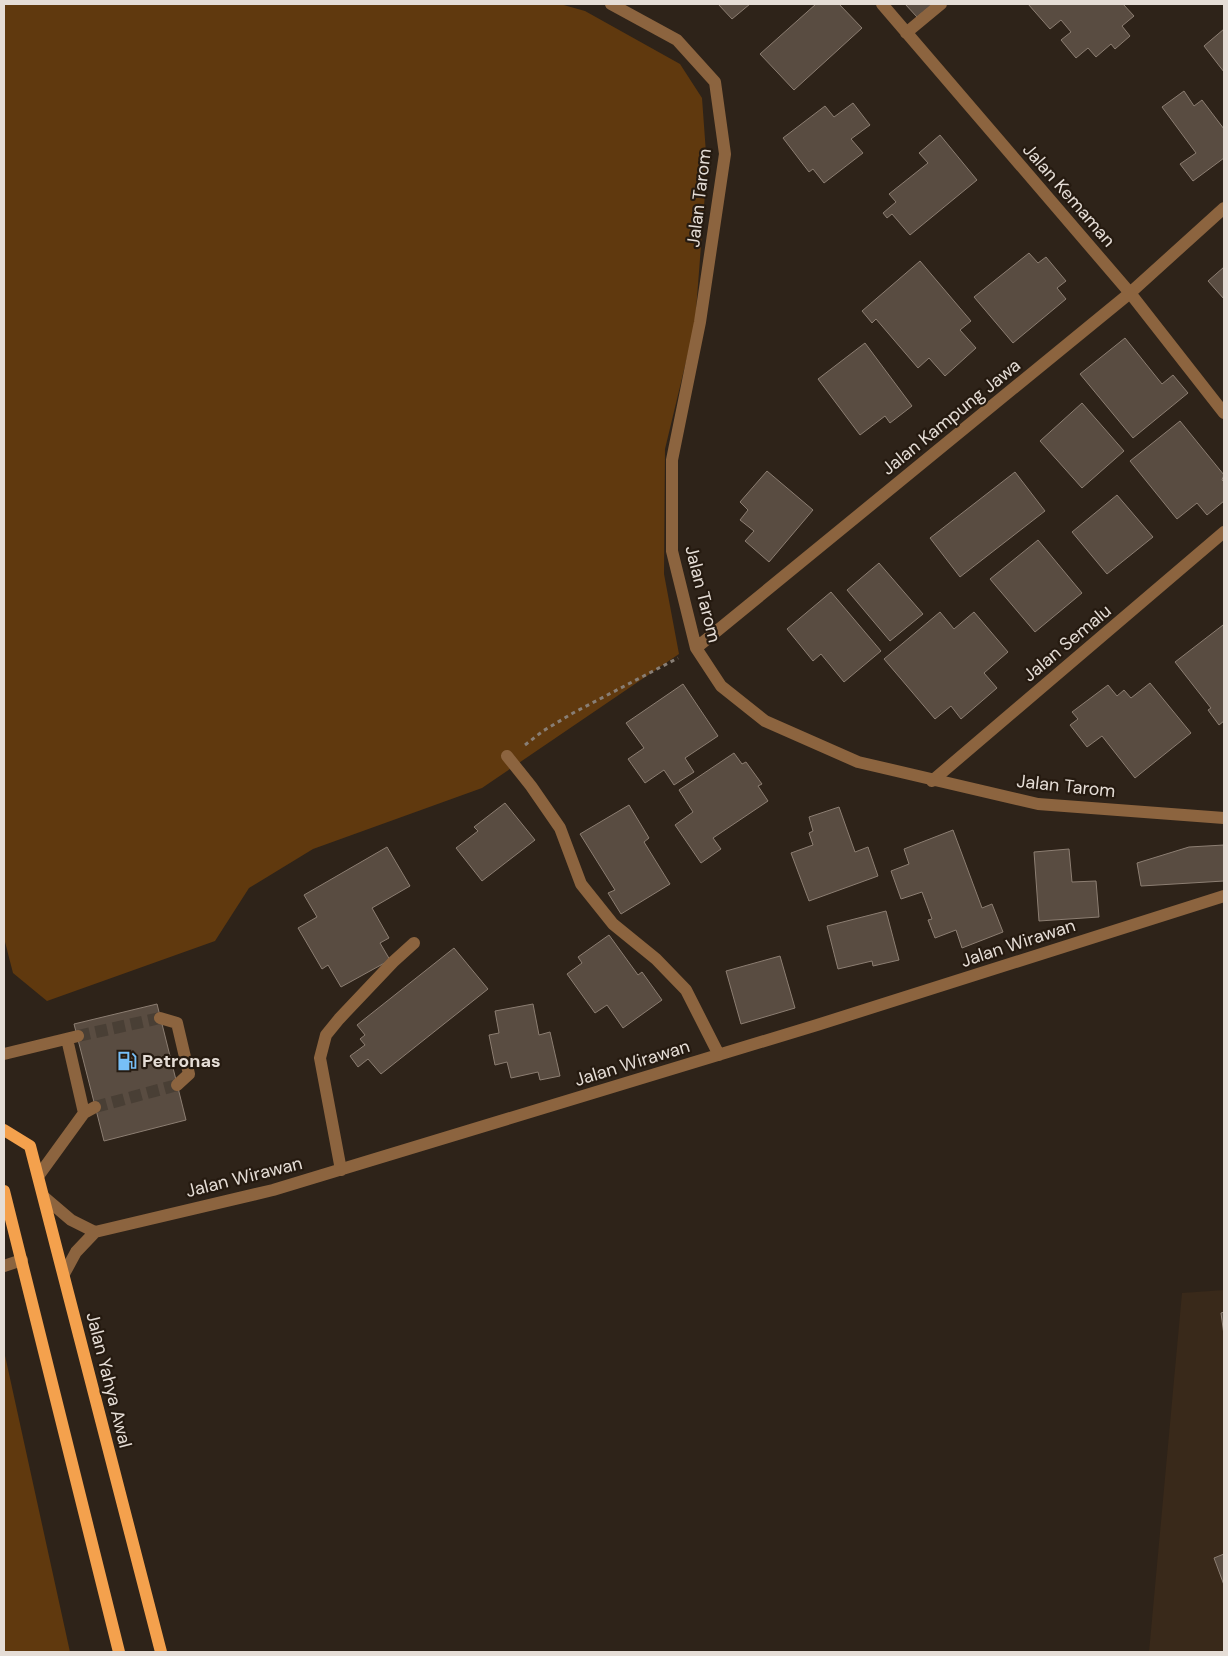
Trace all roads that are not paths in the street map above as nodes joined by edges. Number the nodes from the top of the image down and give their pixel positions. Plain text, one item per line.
1 (611, 4) edge
2 (882, 4) edge
3 (941, 4) edge
4 (906, 32) junction
5 (1224, 208) edge
6 (1130, 293) junction
7 (1224, 413) edge
8 (1224, 532) edge
9 (696, 648) junction
10 (507, 756) road end
11 (932, 781) junction
12 (1224, 818) edge
13 (1224, 896) edge
14 (414, 944) dead end
15 (160, 1018) dead end
16 (4, 1054) edge
17 (719, 1055) junction
18 (177, 1085) dead end
19 (4, 1129) edge
20 (341, 1170) junction
21 (39, 1175) junction
22 (4, 1191) edge
23 (44, 1197) junction
24 (95, 1232) junction
25 (22, 1260) junction
26 (4, 1266) edge
27 (64, 1274) junction
28 (119, 1652) edge
29 (162, 1652) edge

1 - 9 street, Jalan Tarom
2 - 4 street, Jalan Kemaman
3 - 4 street
4 - 6 street, Jalan Kemaman
5 - 6 street, Jalan Kampung Jawa
6 - 7 street, Jalan Kemaman
6 - 9 street, Jalan Kampung Jawa
8 - 11 street, Jalan Semalu
9 - 11 street, Jalan Tarom
10 - 17 street
11 - 12 street, Jalan Tarom
13 - 17 street, Jalan Wirawan
14 - 20 street
15 - 18 street
16 - 21 street
17 - 20 street, Jalan Wirawan
19 - 21 main road, Jalan Yahya Awal
20 - 24 street, Jalan Wirawan
21 - 23 main road, Jalan Yahya Awal
22 - 25 main road
23 - 24 street
23 - 27 main road, Jalan Yahya Awal
24 - 27 street
25 - 26 street
25 - 28 main road
27 - 29 main road, Jalan Yahya Awal

